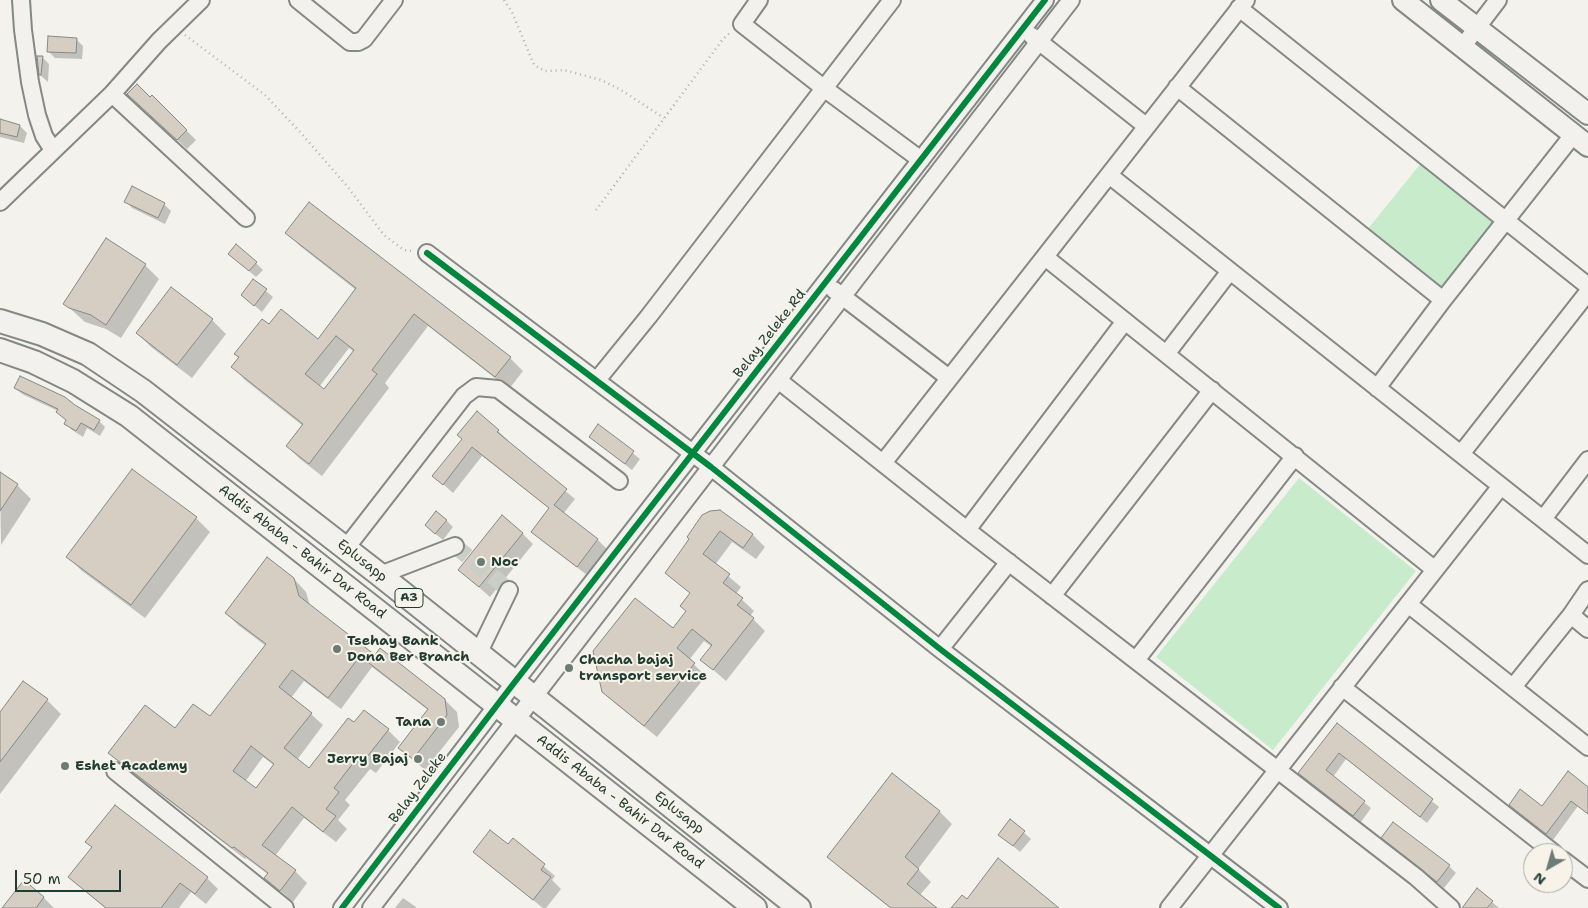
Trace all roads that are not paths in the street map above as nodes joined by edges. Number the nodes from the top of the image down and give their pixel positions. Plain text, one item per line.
1 (21, 0) edge
2 (201, 0) edge
3 (298, 0) edge
4 (394, 0) edge
5 (759, 0) edge
6 (892, 0) edge
7 (1045, 0) edge
8 (1071, 0) edge
9 (1403, 0) edge
10 (1442, 0) edge
11 (1498, 0) edge
12 (1243, 4) edge
13 (1477, 28) junction
14 (1023, 29) junction
15 (1039, 42) junction
16 (1463, 46) junction
17 (1177, 87) junction
18 (825, 89) junction
19 (112, 94) junction
20 (1588, 114) edge
21 (1146, 126) junction
22 (1581, 141) edge
23 (53, 150) junction
24 (921, 160) junction
25 (1109, 175) junction
26 (0, 202) edge
27 (246, 218) dead end
28 (1505, 220) junction
29 (427, 253) road end
30 (1045, 257) junction
31 (1230, 271) junction
32 (825, 284) junction
33 (1588, 286) edge
34 (1588, 292) edge
35 (842, 297) junction
36 (1442, 300) junction
37 (0, 321) edge
38 (1125, 321) junction
39 (0, 350) edge
40 (1167, 354) junction
41 (949, 378) junction
42 (597, 380) junction
43 (778, 380) junction
44 (1377, 388) junction
45 (1212, 390) junction
46 (692, 454) junction
47 (1461, 454) junction
48 (1295, 456) junction
49 (1588, 460) edge
50 (883, 463) junction
51 (711, 467) junction
52 (619, 481) dead end
53 (1501, 486) junction
54 (1543, 519) junction
55 (967, 530) junction
56 (455, 546) dead end
57 (346, 548) junction
58 (1588, 555) edge
59 (1010, 562) junction
60 (1434, 569) junction
61 (380, 575) junction
62 (509, 590) dead end
63 (1588, 590) edge
64 (1052, 596) junction
65 (1408, 604) junction
66 (1571, 615) junction
67 (1588, 629) edge
68 (940, 649) junction
69 (478, 654) junction
70 (1136, 660) junction
71 (514, 683) junction
72 (1513, 686) junction
73 (1342, 687) junction
74 (533, 698) junction
75 (497, 706) junction
76 (516, 720) junction
77 (1588, 747) edge
78 (1278, 770) junction
79 (115, 772) dead end
80 (1541, 843) edge
81 (1211, 855) junction
82 (1573, 868) edge
83 (1588, 880) edge
84 (284, 908) edge
85 (342, 908) edge
86 (370, 908) edge
87 (755, 908) edge
88 (799, 908) edge
89 (1169, 908) edge
90 (1279, 908) edge
91 (1451, 908) edge

1 - 23 street
2 - 19 street
3 - 4 street
5 - 18 street
6 - 18 street
7 - 14 street, Belay Zeleke Rd
8 - 15 street
9 - 16 main road
10 - 13 main road
11 - 13 street
12 - 17 street
12 - 28 street
13 - 16 street
13 - 20 main road
14 - 15 street
14 - 24 street, Belay Zeleke Rd
15 - 21 street
15 - 35 street
16 - 22 main road
17 - 21 street
17 - 36 street
18 - 24 street
18 - 42 street
19 - 23 street
19 - 27 street
21 - 25 street
22 - 28 street
23 - 26 street
24 - 32 street, Belay Zeleke Rd
25 - 30 street
25 - 31 street
28 - 33 street
28 - 36 street
29 - 42 street
30 - 38 street
30 - 41 street
31 - 40 street
31 - 44 street
32 - 35 street
32 - 46 street, Belay Zeleke Rd
34 - 47 street
35 - 41 street
35 - 43 street
36 - 44 street
37 - 57 highway, Eplusapp / A3
38 - 40 street
38 - 55 street
39 - 75 highway, Addis Ababa - Bahir Dar Road / A3
40 - 45 street
41 - 50 street
42 - 46 street
43 - 50 street
43 - 51 street
44 - 47 street
45 - 48 street
45 - 64 street
46 - 51 street
46 - 71 street, Belay Zeleke Rd
47 - 53 street
48 - 60 street
48 - 70 street
49 - 54 street
50 - 55 street
51 - 68 street
51 - 74 street
52 - 57 street
53 - 54 street
53 - 60 street
54 - 58 street
55 - 59 street
56 - 61 street
57 - 61 highway, Eplusapp / A3
59 - 64 street
59 - 68 street
60 - 65 street
61 - 69 highway, Eplusapp / A3
62 - 69 street
63 - 66 street
64 - 70 street
65 - 72 street
65 - 73 street
66 - 67 street
66 - 72 street
68 - 81 street
69 - 71 highway, Eplusapp / A3
70 - 78 street
71 - 74 highway, Eplusapp / A3
71 - 75 street, Belay Zeleke
72 - 77 street
73 - 78 street
73 - 80 street
74 - 76 street
74 - 88 highway, Eplusapp / A3
75 - 76 highway, Addis Ababa - Bahir Dar Road / A3
75 - 85 street, Belay Zeleke
76 - 86 street
76 - 87 highway, Addis Ababa - Bahir Dar Road / A3
78 - 81 street
78 - 91 street
79 - 84 street
81 - 89 street
81 - 90 street
82 - 83 street

